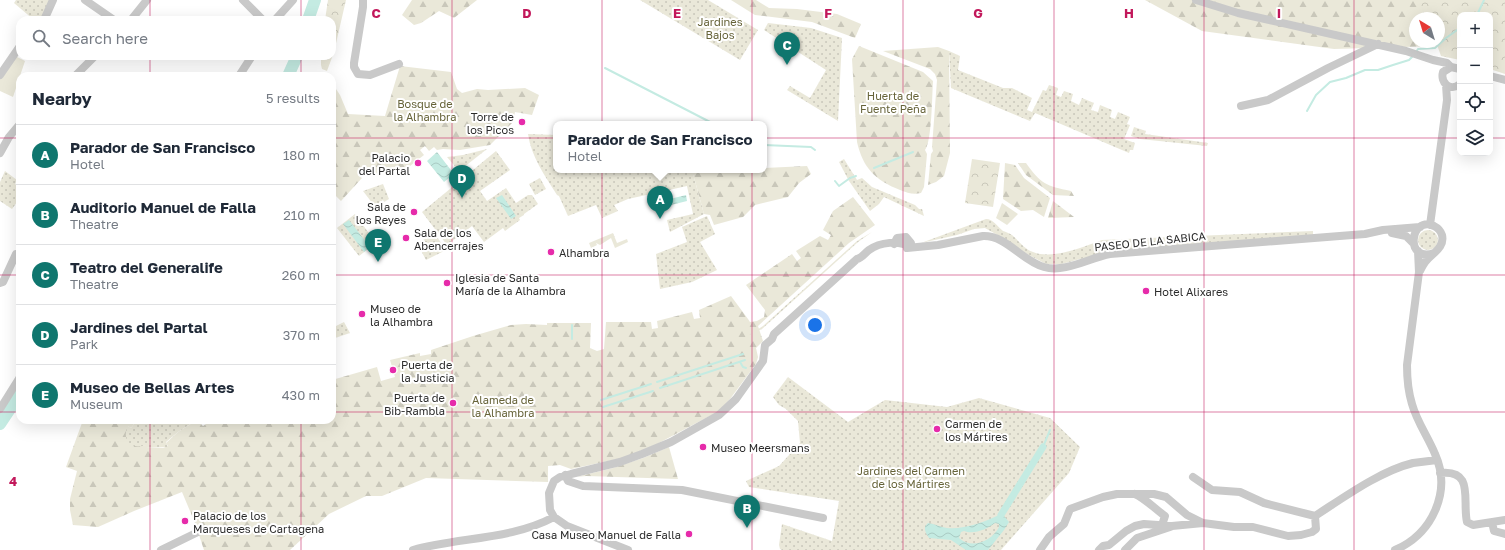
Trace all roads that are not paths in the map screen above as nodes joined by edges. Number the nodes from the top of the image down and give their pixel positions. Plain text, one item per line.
1 (53, 0) edge
2 (85, 0) edge
3 (147, 0) edge
4 (243, 0) edge
5 (293, 0) edge
6 (363, 0) edge
7 (1196, 0) edge
8 (46, 16) edge
9 (108, 16) edge
10 (134, 16) edge
11 (259, 16) edge
12 (279, 16) edge
13 (1378, 44) junction
14 (16, 52) edge
15 (91, 60) edge
16 (249, 60) edge
17 (1432, 60) junction
18 (399, 64) dead end
19 (1451, 67) junction
20 (1457, 68) edge
21 (79, 72) edge
22 (242, 72) edge
23 (1443, 74) junction
24 (0, 75) edge
25 (1493, 77) edge
26 (1493, 80) edge
27 (1505, 80) edge
28 (1505, 84) edge
29 (1453, 86) edge
30 (1241, 106) dead end
31 (16, 129) edge
32 (0, 153) edge
33 (1430, 225) junction
34 (1420, 227) junction
35 (1379, 232) junction
36 (1413, 243) junction
37 (879, 245) junction
38 (911, 247) junction
39 (1418, 251) junction
40 (1434, 253) junction
41 (16, 257) edge
42 (1419, 272) junction
43 (1, 283) edge
44 (16, 383) edge
45 (0, 409) edge
46 (1437, 460) junction
47 (1440, 473) junction
48 (562, 476) junction
49 (1193, 476) dead end
50 (1134, 493) junction
51 (1315, 516) junction
52 (554, 517) junction
53 (823, 518) dead end
54 (1505, 520) edge
55 (1492, 522) junction
56 (1203, 523) junction
57 (1162, 525) junction
58 (1172, 526) junction
59 (198, 532) dead end
60 (1505, 534) edge
61 (161, 550) edge
62 (413, 550) edge
63 (628, 550) edge
64 (1040, 550) edge
65 (1100, 550) edge
66 (1125, 550) edge
67 (1395, 550) edge

1 - 8 street
2 - 9 street
3 - 10 street
4 - 11 street
5 - 12 street
6 - 18 street
7 - 13 street
13 - 17 street
13 - 30 street
14 - 24 street
15 - 21 street
16 - 22 street
17 - 19 street
17 - 23 street
19 - 20 street
19 - 23 street
23 - 29 street
25 - 27 street
26 - 28 street
29 - 33 street
31 - 32 street
33 - 34 street
33 - 40 street
34 - 35 street, PASEO DE LA SABICA
34 - 36 street
35 - 36 street, PASEO DE LA SABICA
35 - 38 street, PASEO DE LA SABICA
36 - 39 street
37 - 38 street, PASEO DE LA SABICA
37 - 38 street
37 - 48 street
39 - 40 street
39 - 42 street
40 - 42 street
41 - 43 street
42 - 46 street
44 - 45 street
46 - 47 street
46 - 51 street
47 - 55 street
47 - 67 street
48 - 52 street
48 - 53 street
49 - 51 street
50 - 56 street
50 - 57 street
50 - 64 street
51 - 56 street
52 - 62 street
52 - 63 street
54 - 55 street
55 - 60 street
56 - 58 street
57 - 58 street
57 - 65 street
58 - 66 street
59 - 61 street

